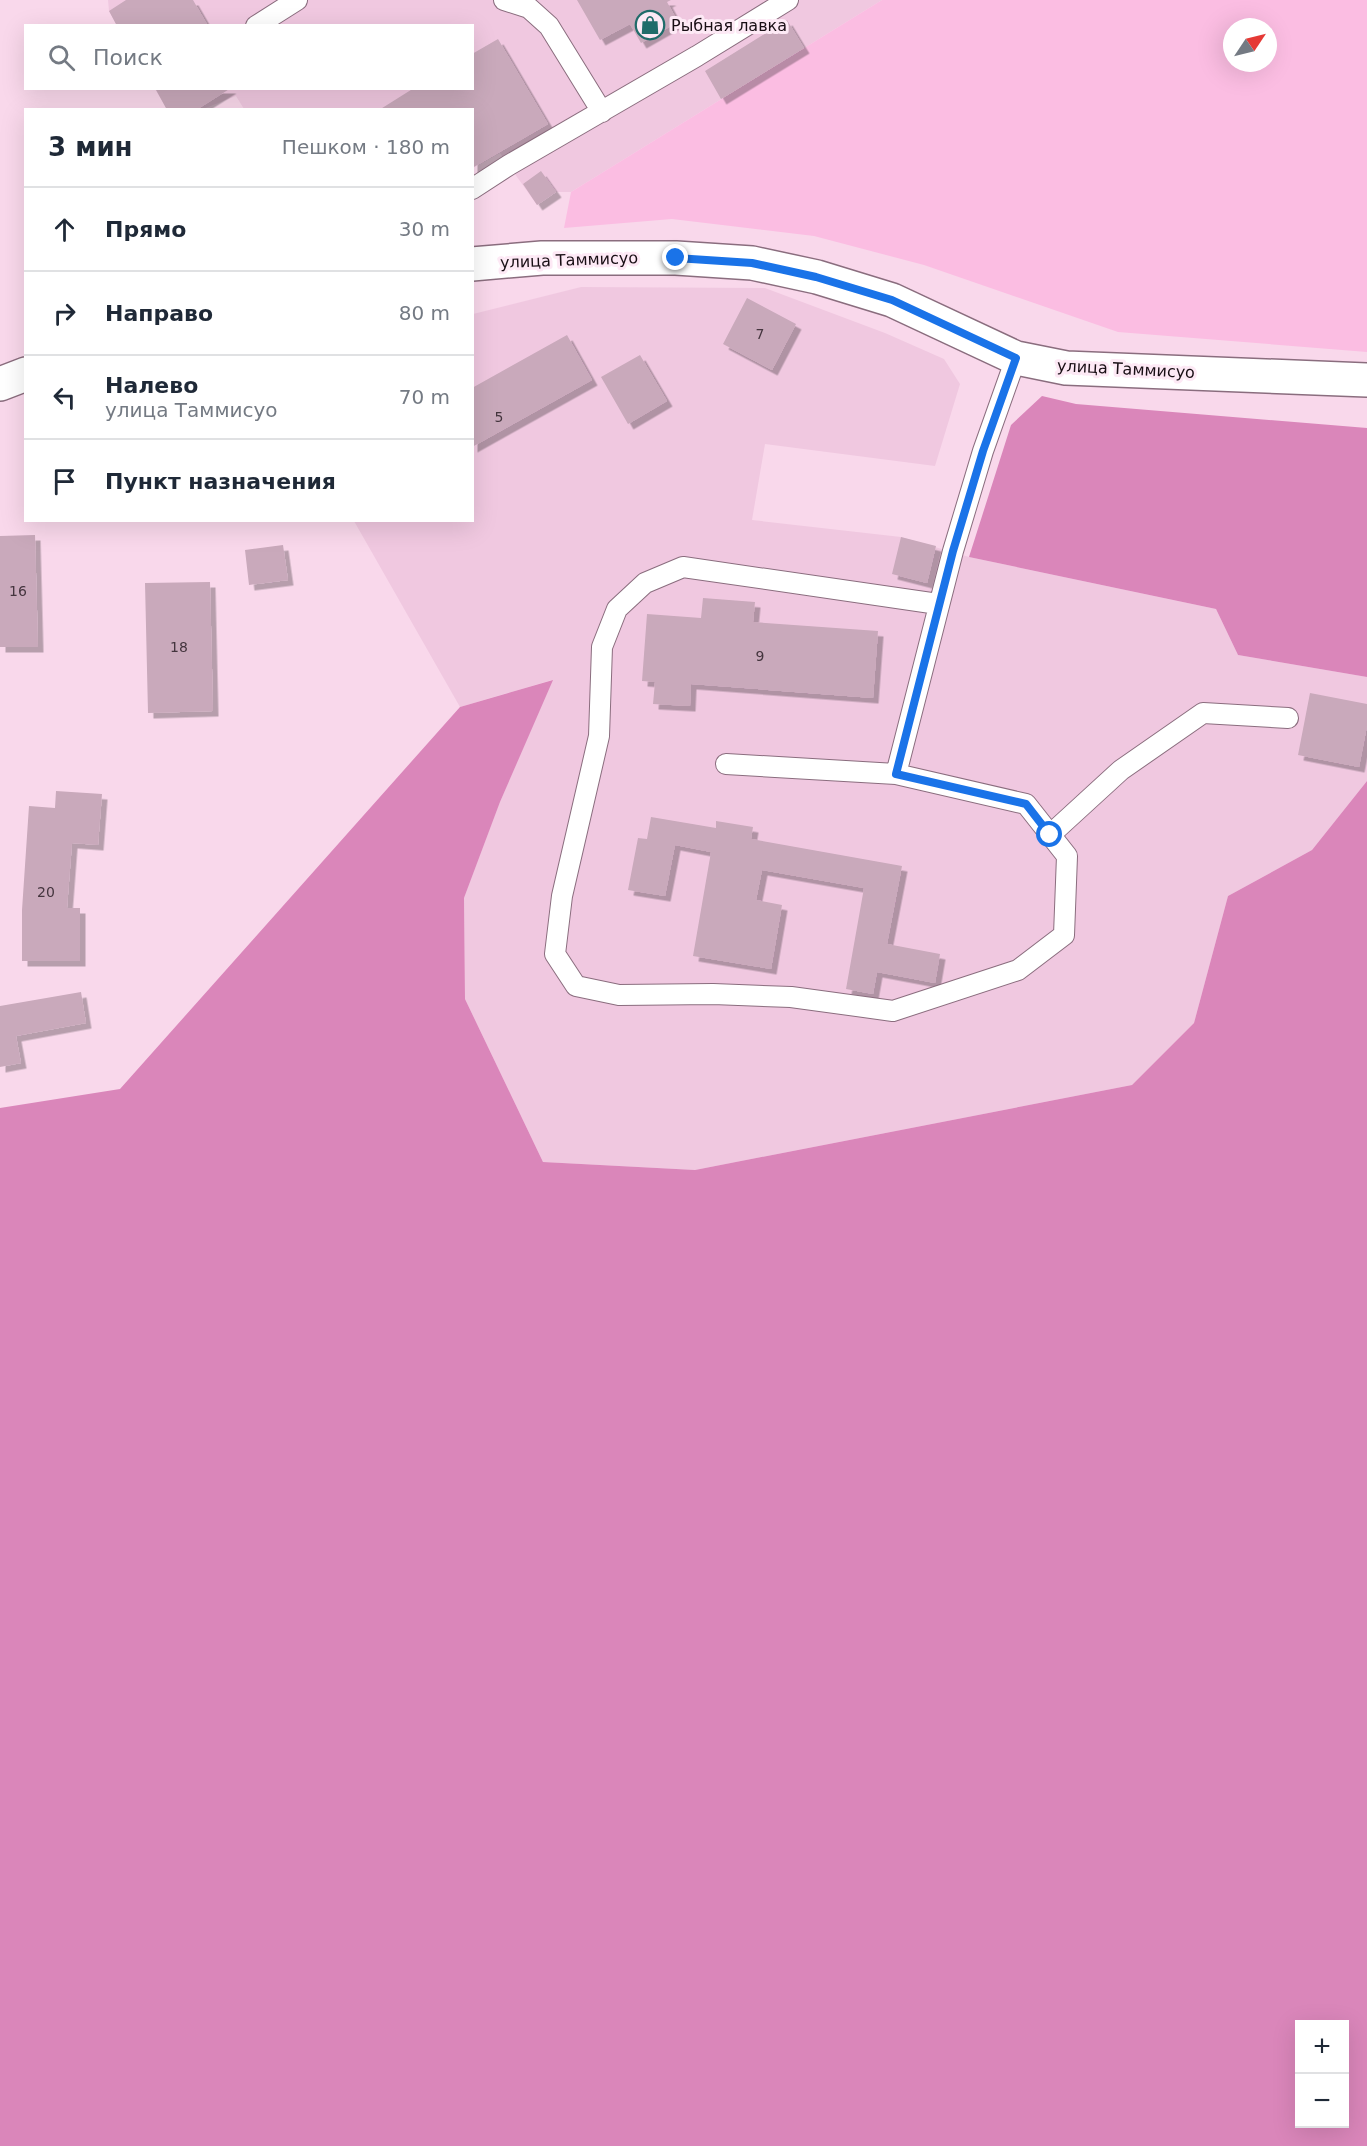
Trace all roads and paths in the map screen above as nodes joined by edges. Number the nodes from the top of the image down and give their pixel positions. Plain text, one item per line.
1 (297, 0) edge
2 (504, 0) edge
3 (788, 0) edge
4 (269, 7) edge
5 (257, 24) edge
6 (602, 112) junction
7 (474, 188) edge
8 (474, 264) edge
9 (1016, 358) junction
10 (24, 375) edge
11 (1367, 380) edge
12 (0, 384) edge
13 (938, 604) junction
14 (1288, 718) dead end
15 (726, 764) dead end
16 (896, 774) junction
17 (1050, 835) junction

1 - 4 lane
2 - 6 lane
3 - 6 lane
4 - 5 lane
6 - 7 lane
8 - 9 street, улица Таммисуо
9 - 11 street, улица Таммисуо
9 - 13 lane
10 - 12 street
13 - 16 lane
13 - 17 lane
14 - 17 lane
15 - 16 lane
16 - 17 lane

